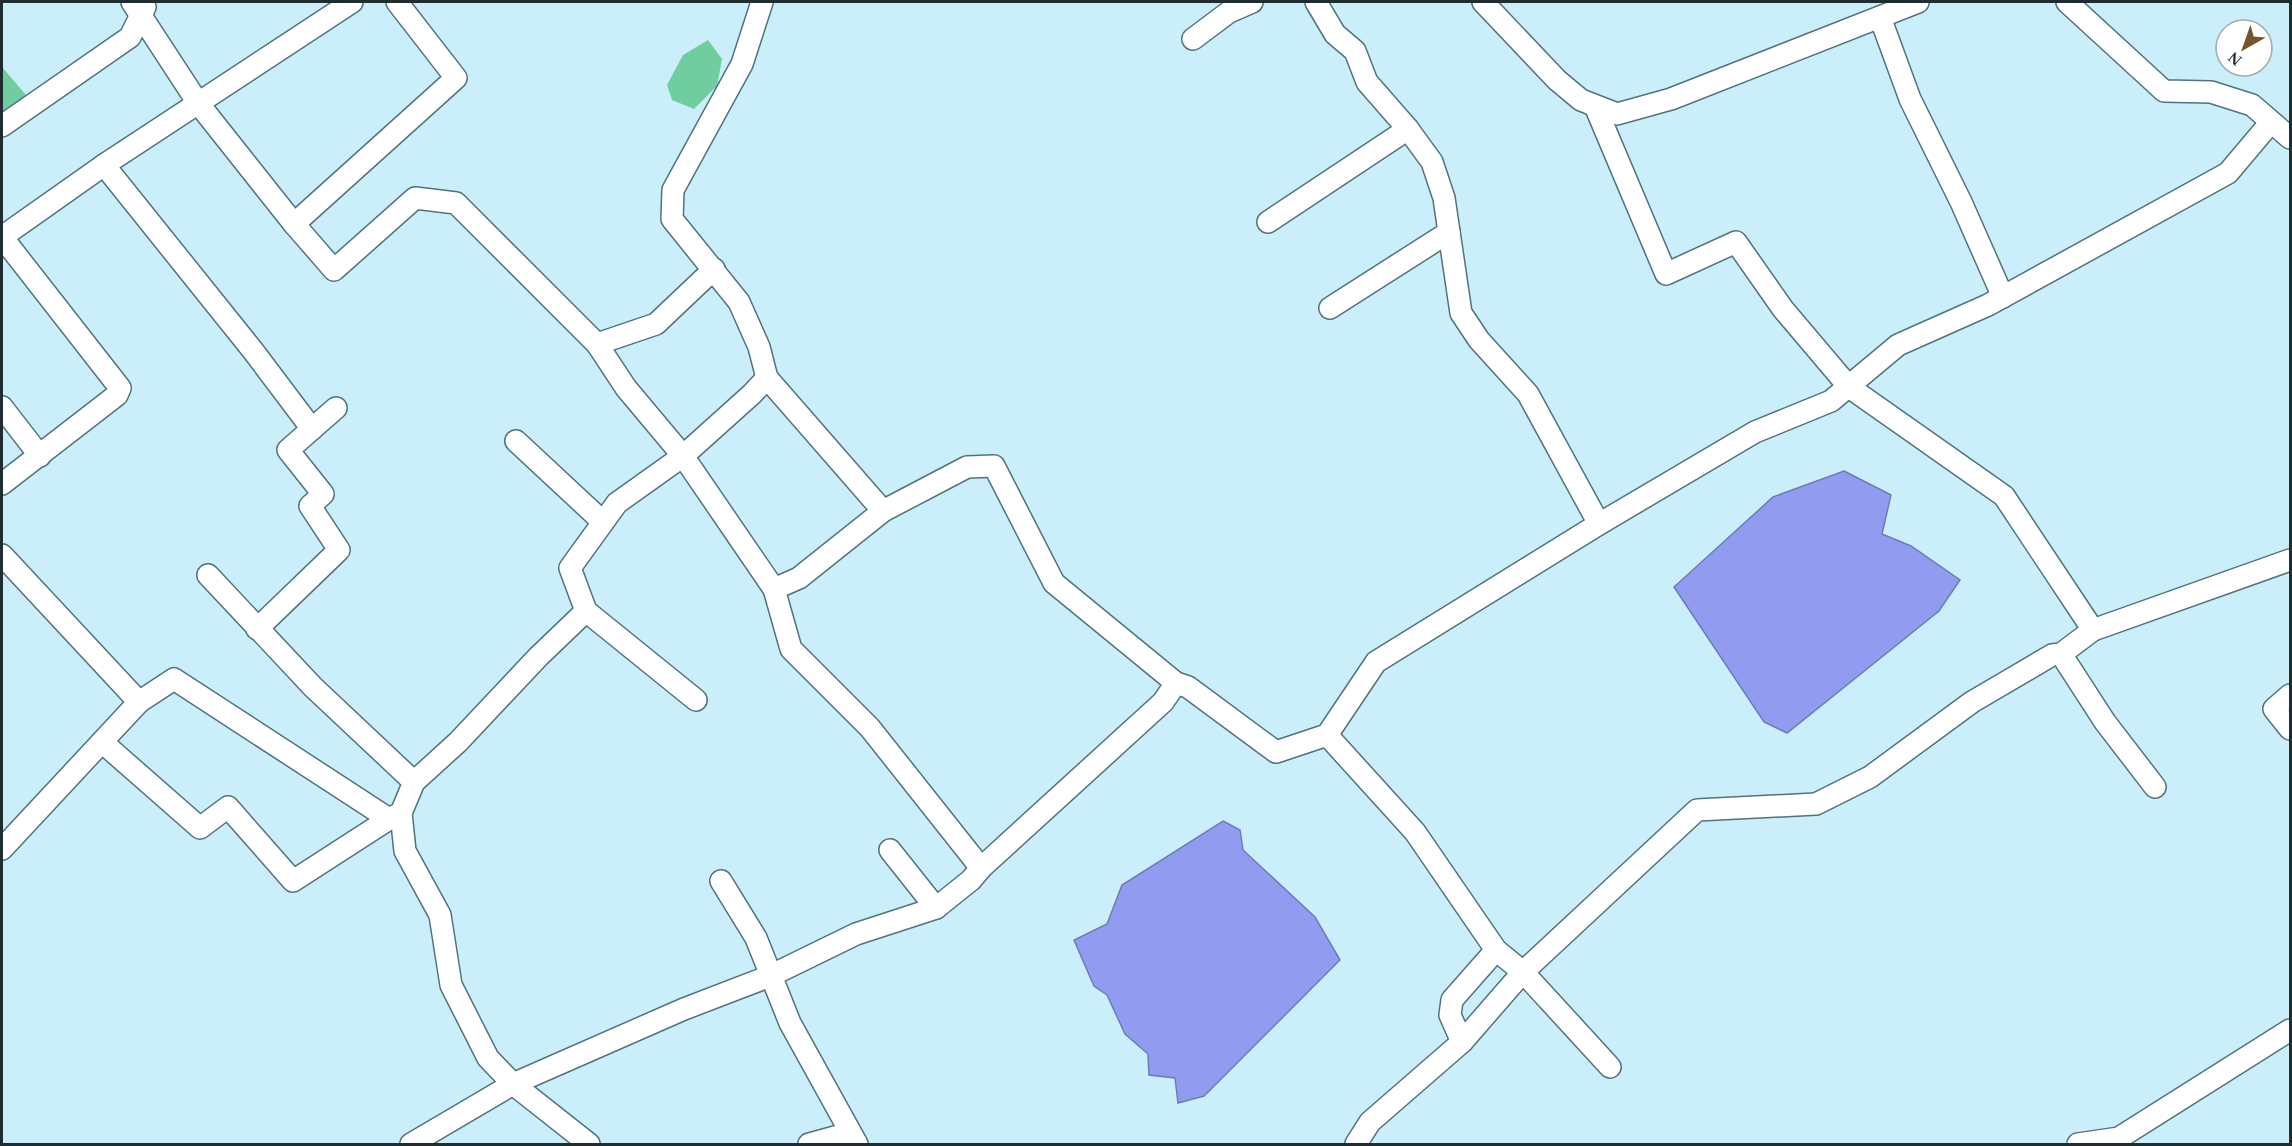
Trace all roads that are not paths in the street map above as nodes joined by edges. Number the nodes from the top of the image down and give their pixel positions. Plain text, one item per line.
1 (352, 2) edge
2 (397, 2) edge
3 (762, 2) edge
4 (1252, 2) edge
5 (1316, 2) edge
6 (1483, 2) edge
7 (1918, 2) edge
8 (2067, 2) edge
9 (140, 6) edge
10 (1223, 7) edge
11 (1880, 17) junction
12 (1193, 39) dead end
13 (198, 103) junction
14 (1595, 106) junction
15 (2271, 122) junction
16 (2, 126) edge
17 (1408, 129) junction
18 (2290, 138) edge
19 (104, 165) junction
20 (1268, 222) dead end
21 (294, 224) junction
22 (1449, 232) junction
23 (2, 237) edge
24 (714, 269) junction
25 (2003, 297) junction
26 (1329, 308) dead end
27 (597, 344) junction
28 (767, 378) junction
29 (1849, 387) junction
30 (2, 407) edge
31 (336, 408) dead end
32 (312, 429) junction
33 (516, 441) dead end
34 (40, 456) junction
35 (684, 456) junction
36 (2, 484) edge
37 (883, 512) junction
38 (603, 522) junction
39 (1599, 524) junction
40 (2, 555) edge
41 (2290, 560) edge
42 (208, 575) dead end
43 (774, 589) junction
44 (586, 611) junction
45 (257, 629) junction
46 (2093, 630) junction
47 (2061, 654) junction
48 (1176, 683) junction
49 (2290, 694) edge
50 (696, 700) dead end
51 (139, 702) junction
52 (2290, 729) edge
53 (1327, 735) junction
54 (102, 742) junction
55 (414, 782) junction
56 (2155, 787) dead end
57 (395, 816) junction
58 (2, 849) edge
59 (890, 850) dead end
60 (981, 868) junction
61 (721, 881) dead end
62 (936, 908) junction
63 (1496, 950) junction
64 (1523, 972) junction
65 (770, 976) junction
66 (2290, 1030) edge
67 (1462, 1042) junction
68 (1610, 1066) dead end
69 (513, 1084) junction
70 (853, 1139) edge
71 (2124, 1141) edge
72 (411, 1144) edge
73 (589, 1144) edge
74 (809, 1144) edge
75 (1356, 1144) edge
76 (2078, 1144) edge

1 - 13 street
2 - 21 street
3 - 24 street
4 - 10 street
5 - 17 street
6 - 14 street
7 - 11 street
8 - 15 street
9 - 13 street
9 - 16 street
10 - 12 street
11 - 14 street
11 - 25 street
13 - 19 street
13 - 21 street
14 - 29 street
15 - 18 street
15 - 25 street
17 - 20 street
17 - 22 street
19 - 23 street
19 - 32 street
21 - 27 street
22 - 26 street
22 - 39 street
23 - 34 street
24 - 27 street
24 - 28 street
25 - 29 street
27 - 35 street
28 - 35 street
28 - 37 street
29 - 39 street
29 - 46 street
30 - 34 street
31 - 32 street
32 - 45 street
33 - 38 street
34 - 36 street
35 - 38 street
35 - 43 street
37 - 43 street
37 - 48 street
38 - 44 street
39 - 53 street
40 - 51 street
41 - 46 street
42 - 45 street
43 - 60 street
44 - 50 street
44 - 55 street
45 - 55 street
46 - 47 street
47 - 56 street
47 - 64 street
48 - 53 street
48 - 60 street
49 - 52 street
51 - 54 street
51 - 57 street
53 - 63 street
54 - 57 street
54 - 58 street
55 - 57 street
57 - 69 street
59 - 62 street
60 - 62 street
61 - 65 street
62 - 65 street
63 - 64 street
63 - 67 street
64 - 67 street
64 - 68 street
65 - 69 street
65 - 70 street
66 - 71 street
67 - 75 street
69 - 72 street
69 - 73 street
70 - 74 street
71 - 76 street

